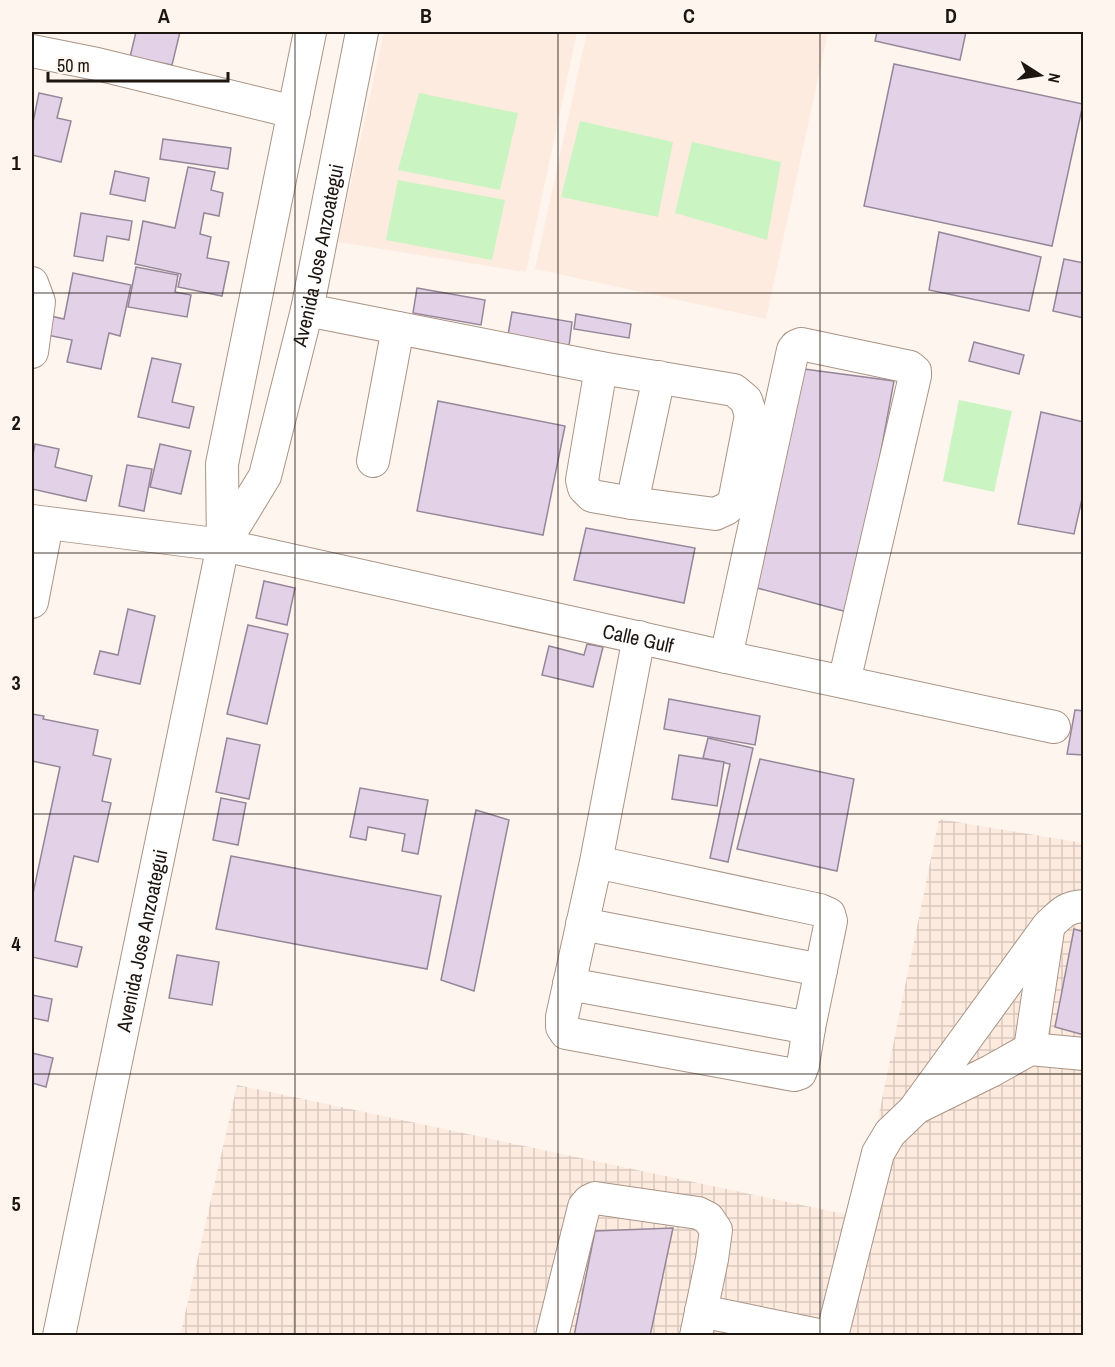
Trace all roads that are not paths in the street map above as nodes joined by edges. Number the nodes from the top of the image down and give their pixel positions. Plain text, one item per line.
1 (310, 32) edge
2 (362, 32) edge
3 (32, 51) edge
4 (294, 112) junction
5 (32, 283) edge
6 (307, 310) junction
7 (398, 328) junction
8 (32, 352) edge
9 (601, 368) junction
10 (659, 378) junction
11 (373, 461) dead end
12 (632, 503) junction
13 (39, 523) edge
14 (223, 545) junction
15 (32, 602) edge
16 (639, 637) junction
17 (726, 657) junction
18 (844, 682) junction
19 (1054, 727) dead end
20 (596, 862) junction
21 (1083, 906) edge
22 (582, 924) junction
23 (1048, 926) junction
24 (821, 970) junction
25 (569, 984) junction
26 (809, 1028) junction
27 (1030, 1049) junction
28 (1083, 1054) edge
29 (914, 1110) junction
30 (698, 1323) edge
31 (58, 1335) edge
32 (552, 1335) edge
33 (823, 1335) edge
34 (832, 1335) edge

1 - 4 street
2 - 6 street, Avenida Jose Anzoategui
3 - 4 street
4 - 14 street
5 - 8 street
6 - 7 street
6 - 14 street, Avenida Jose Anzoategui
7 - 9 street
7 - 11 street
9 - 10 street
9 - 12 street
10 - 12 street
10 - 12 street
13 - 14 street, Calle Gulf
13 - 15 street
14 - 16 street, Calle Gulf
14 - 31 street, Avenida Jose Anzoategui
16 - 17 street, Calle Gulf
16 - 20 street
17 - 18 street, Calle Gulf
17 - 18 street
18 - 19 street, Calle Gulf
20 - 22 street
20 - 24 street
21 - 23 street
22 - 24 street
22 - 25 street
23 - 27 street
23 - 29 street
24 - 26 street
25 - 26 street
25 - 26 street
27 - 28 street
27 - 29 street
29 - 34 street
30 - 32 street
30 - 33 street

